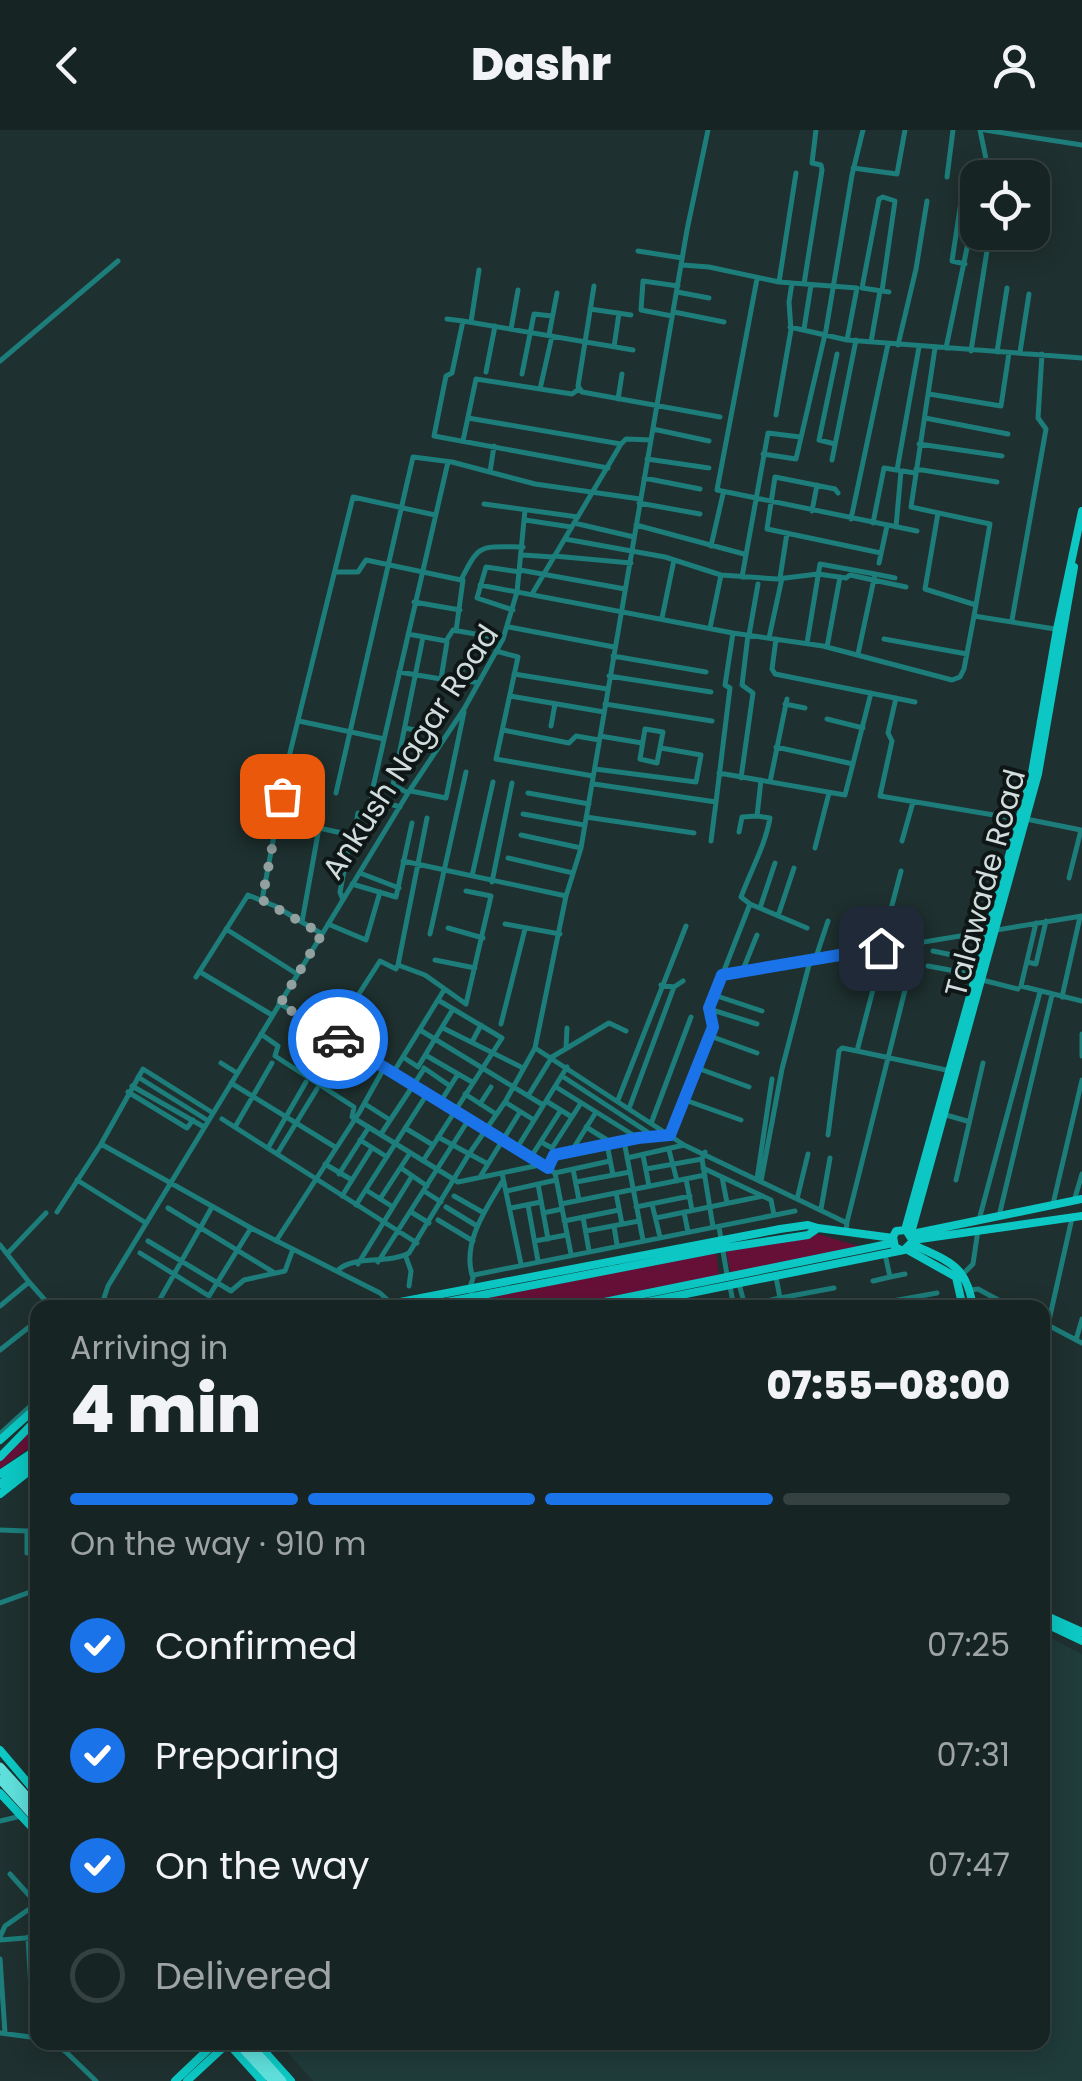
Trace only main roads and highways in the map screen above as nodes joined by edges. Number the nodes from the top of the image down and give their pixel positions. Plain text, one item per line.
1 (1082, 511) edge
2 (993, 931) junction
3 (980, 978) junction
4 (954, 1072) junction
5 (1078, 1200) edge
6 (1082, 1216) edge
7 (978, 1226) junction
8 (818, 1228) junction
9 (893, 1240) junction
10 (909, 1240) junction
11 (722, 1244) junction
12 (732, 1282) junction
13 (966, 1291) junction
14 (471, 1293) junction
15 (421, 1300) edge
16 (445, 1300) edge
17 (623, 1300) edge
18 (658, 1300) edge
19 (964, 1300) edge
20 (970, 1300) edge
21 (30, 1408) edge
22 (30, 1430) edge
23 (1, 1432) edge
24 (0, 1457) edge
25 (30, 1457) edge
26 (30, 1459) edge
27 (30, 1470) edge
28 (0, 1474) edge
29 (0, 1484) edge
30 (0, 1494) edge
31 (1050, 1618) edge
32 (1050, 1626) edge
33 (1082, 1632) edge
34 (1082, 1641) edge
35 (0, 1750) edge
36 (0, 1767) edge
37 (0, 1779) edge
38 (30, 1786) edge
39 (0, 1793) edge
40 (30, 1800) edge
41 (30, 1811) edge
42 (30, 1826) edge
43 (208, 2050) edge
44 (220, 2050) edge
45 (234, 2050) edge
46 (245, 2050) edge
47 (254, 2050) edge
48 (263, 2050) edge
49 (175, 2081) edge
50 (186, 2081) edge
51 (262, 2081) edge
52 (273, 2081) edge
53 (282, 2081) edge
54 (291, 2081) edge

1 - 2 main road, Talawade Road
2 - 3 main road, Talawade Road
2 - 3 main road, Talawade Road
3 - 4 main road, Talawade Road
4 - 10 main road, Talawade Road
4 - 10 main road, Talawade Road
5 - 7 main road
6 - 7 main road
7 - 10 main road
8 - 9 main road
8 - 11 main road
8 - 11 main road
9 - 10 main road
9 - 10 main road
9 - 12 main road
10 - 12 main road
10 - 13 main road
11 - 14 main road
12 - 17 main road
12 - 18 main road
13 - 19 main road
13 - 20 main road
14 - 15 main road
14 - 16 main road
21 - 23 main road
22 - 24 main road
25 - 28 main road
26 - 29 main road
27 - 30 main road
31 - 33 main road
32 - 34 main road
35 - 38 main road
36 - 40 highway
37 - 41 highway
39 - 42 main road
43 - 49 main road
44 - 50 main road
45 - 51 main road
46 - 52 highway
47 - 53 highway
48 - 54 main road

